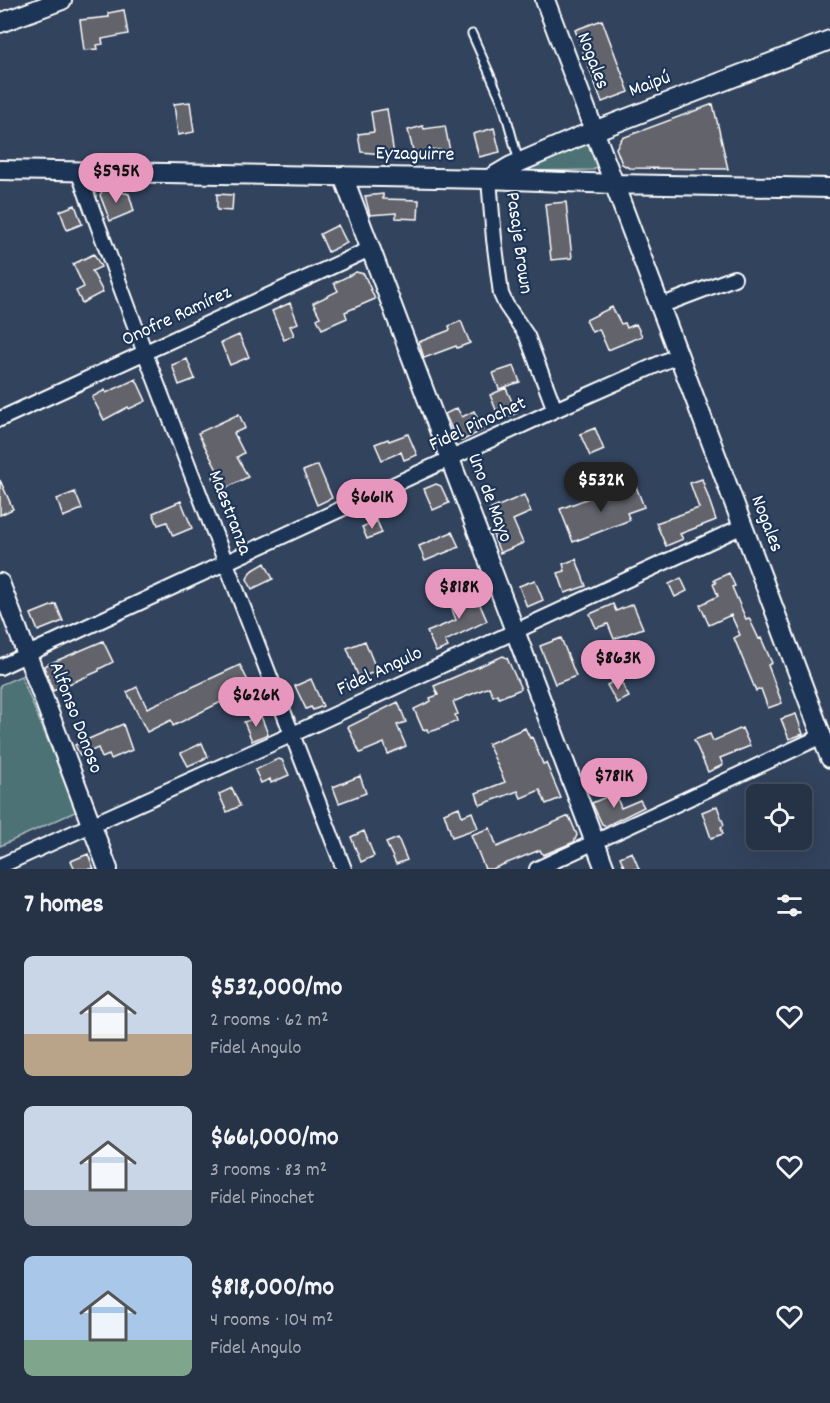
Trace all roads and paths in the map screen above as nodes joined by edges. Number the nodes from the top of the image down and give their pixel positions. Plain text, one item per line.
1 (62, 0) edge
2 (545, 0) edge
3 (0, 23) edge
4 (472, 34) dead end
5 (830, 40) edge
6 (594, 131) junction
7 (519, 162) junction
8 (0, 170) edge
9 (78, 171) junction
10 (343, 176) junction
11 (489, 178) junction
12 (614, 184) junction
13 (830, 188) edge
14 (370, 249) junction
15 (734, 278) dead end
16 (660, 306) junction
17 (145, 353) junction
18 (679, 356) junction
19 (555, 410) junction
20 (0, 419) edge
21 (450, 460) junction
22 (743, 526) junction
23 (227, 562) junction
24 (0, 583) edge
25 (515, 631) junction
26 (27, 655) junction
27 (0, 667) edge
28 (293, 734) junction
29 (822, 736) junction
30 (830, 758) edge
31 (91, 825) junction
32 (595, 842) junction
33 (0, 866) edge
34 (108, 869) edge
35 (344, 869) edge
36 (537, 869) edge
37 (605, 869) edge

1 - 3 street
2 - 6 street, Nogales
4 - 7 lane
5 - 6 street, Maipú
6 - 7 street, Maipú
6 - 12 street, Nogales
7 - 11 street, Maipú
8 - 9 street, Eyzaguirre
9 - 10 street, Eyzaguirre
9 - 17 street, Maestranza
10 - 11 street, Eyzaguirre
10 - 14 street, Uno de Mayo
11 - 12 street, Eyzaguirre
11 - 19 street, Pasaje Brown
12 - 13 street, Eyzaguirre
12 - 16 street, Nogales
14 - 17 street, Onofre Ramírez
14 - 21 street, Uno de Mayo
15 - 16 street
16 - 18 street, Nogales
17 - 20 street, Onofre Ramírez
17 - 23 street, Maestranza
18 - 19 street, Fidel Pinochet
18 - 22 street, Nogales
19 - 21 street, Fidel Pinochet
21 - 23 street, Fidel Pinochet
21 - 25 street, Uno de Mayo
22 - 25 street, Fidel Angulo
22 - 29 street, Nogales
23 - 26 street, Fidel Pinochet
23 - 28 street, Maestranza
24 - 26 street, Alfonso Donoso
25 - 28 street, Fidel Angulo
25 - 32 street, Uno de Mayo
26 - 27 street, Fidel Pinochet
26 - 31 street, Alfonso Donoso
28 - 31 street, Fidel Angulo
28 - 35 street, Maestranza
29 - 30 street, Nogales
29 - 32 street
31 - 33 street, Fidel Angulo
31 - 34 street, Alfonso Donoso
32 - 36 street
32 - 37 street, Uno de Mayo

